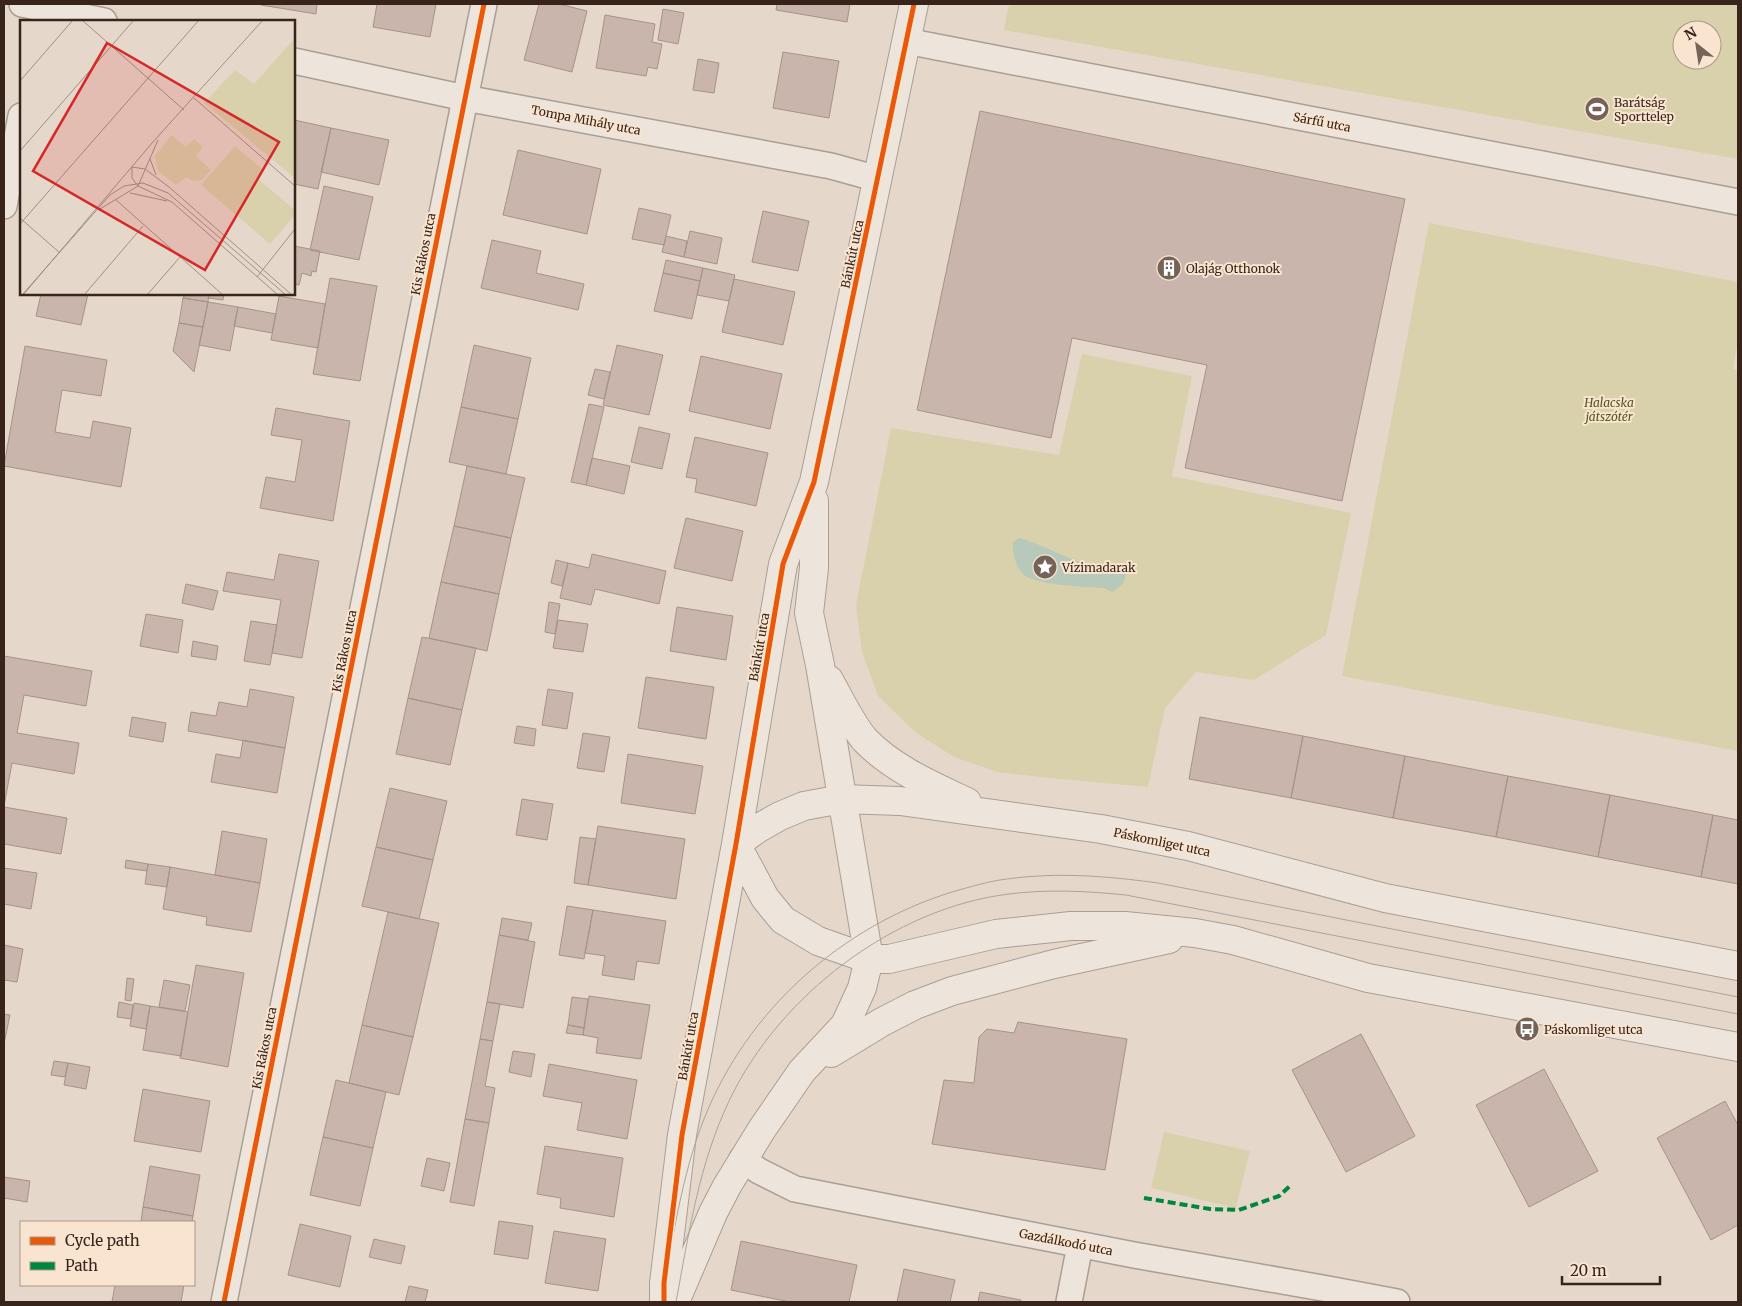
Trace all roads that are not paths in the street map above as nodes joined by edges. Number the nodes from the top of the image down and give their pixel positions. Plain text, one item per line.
1 (484, 4) edge
2 (914, 4) edge
3 (36, 9) edge
4 (98, 20) edge
5 (906, 41) junction
6 (295, 61) edge
7 (465, 98) junction
8 (20, 121) edge
9 (878, 179) junction
10 (1738, 202) edge
11 (4, 206) edge
12 (814, 482) junction
13 (820, 665) junction
14 (842, 799) junction
15 (993, 815) junction
16 (736, 844) junction
17 (1195, 933) junction
18 (869, 959) junction
19 (1738, 966) edge
20 (1738, 1047) edge
21 (802, 1071) junction
22 (742, 1159) junction
23 (1080, 1244) junction
24 (224, 1302) edge
25 (664, 1302) edge
26 (676, 1302) edge
27 (1069, 1302) edge
28 (1397, 1302) edge

1 - 7 street, Kis Rákos utca
2 - 5 street, Bánkút utca
3 - 4 street
5 - 9 street, Bánkút utca
5 - 10 street, Sárfű utca
6 - 7 street, Tompa Mihály utca
7 - 9 street, Tompa Mihály utca
7 - 24 street, Kis Rákos utca
8 - 11 street
9 - 12 street, Bánkút utca
12 - 13 street, Bánkút utca
12 - 16 street, Bánkút utca
13 - 14 street, Bánkút utca
13 - 15 street
14 - 15 street, Páskomliget utca
14 - 16 street, Páskomliget utca
14 - 18 street, Bánkút utca
15 - 19 street, Páskomliget utca
16 - 18 street
16 - 25 street, Bánkút utca
17 - 18 street
17 - 20 street
17 - 21 street
18 - 21 street, Bánkút utca
21 - 22 street, Bánkút utca
22 - 23 street, Gazdálkodó utca
22 - 26 street, Bánkút utca
23 - 27 street
23 - 28 street, Gazdálkodó utca

